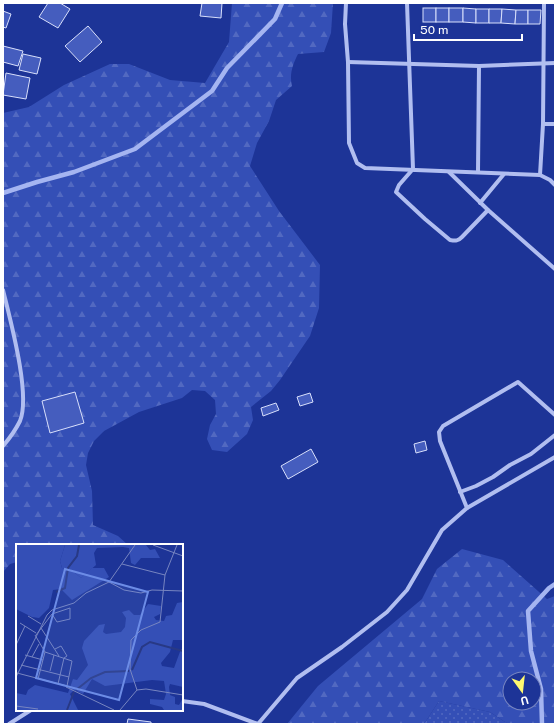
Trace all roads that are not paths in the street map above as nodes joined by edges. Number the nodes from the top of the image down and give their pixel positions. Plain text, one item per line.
1 (346, 3) edge
2 (407, 3) edge
3 (544, 3) edge
4 (348, 62) junction
5 (410, 63) junction
6 (543, 63) junction
7 (555, 63) edge
8 (479, 66) junction
9 (543, 124) junction
10 (555, 124) edge
11 (413, 169) junction
12 (449, 172) junction
13 (478, 172) junction
14 (504, 174) junction
15 (540, 175) junction
16 (555, 185) edge
17 (480, 203) junction
18 (488, 210) junction
19 (555, 269) edge
20 (3, 290) edge
21 (555, 415) edge
22 (555, 435) edge
23 (3, 446) edge
24 (555, 457) edge
25 (460, 492) junction
26 (467, 508) junction
27 (183, 701) edge
28 (29, 711) edge
29 (9, 724) edge
30 (258, 724) edge

1 - 4 street
2 - 5 street
3 - 6 street
4 - 5 street
4 - 11 street
5 - 8 street
5 - 11 street
6 - 7 street
6 - 8 street
6 - 9 street
8 - 13 street
9 - 10 street
9 - 15 street
11 - 12 street
11 - 18 street
12 - 13 street
12 - 17 street
13 - 14 street
14 - 15 street
14 - 17 street
15 - 16 street
17 - 18 street
18 - 19 street
20 - 23 street
21 - 25 street
22 - 25 street
24 - 26 street
25 - 26 street
26 - 30 street
27 - 30 street
28 - 29 street

